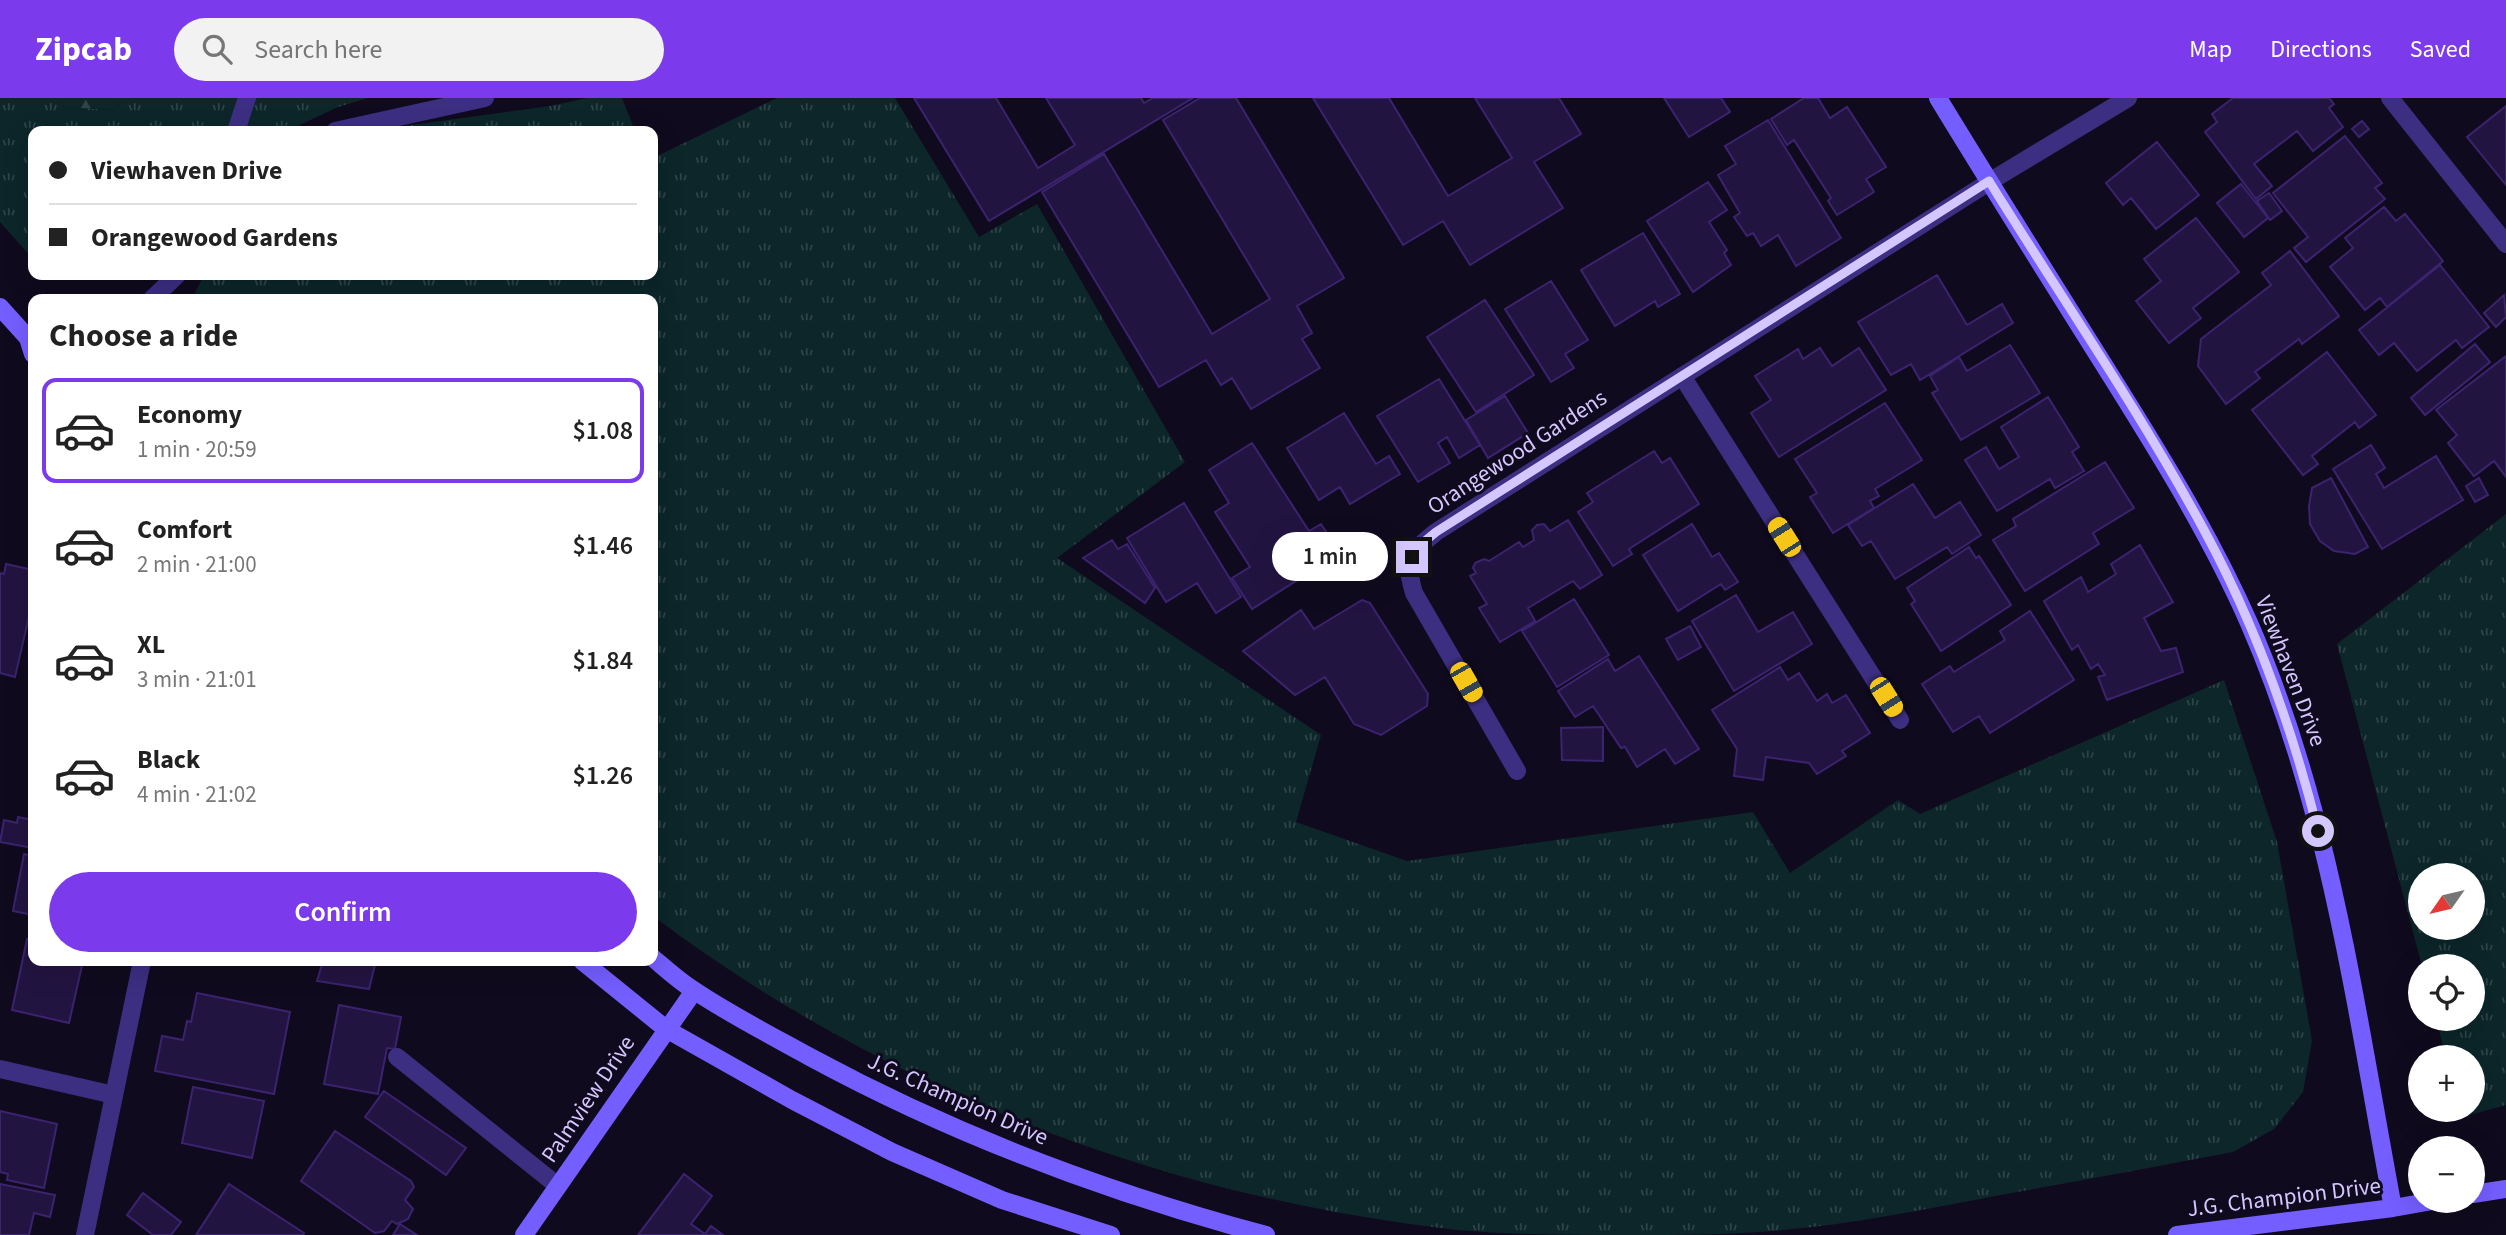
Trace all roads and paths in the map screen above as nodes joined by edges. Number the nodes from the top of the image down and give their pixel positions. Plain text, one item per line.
1 (247, 98) edge
2 (485, 98) edge
3 (1938, 98) edge
4 (2128, 98) edge
5 (2390, 98) edge
6 (238, 126) edge
7 (358, 126) edge
8 (1989, 181) junction
9 (2506, 244) edge
10 (172, 280) edge
11 (157, 294) edge
12 (0, 307) edge
13 (28, 340) edge
14 (1682, 376) junction
15 (1900, 720) dead end
16 (1517, 771) dead end
17 (658, 962) edge
18 (141, 966) edge
19 (588, 966) edge
20 (694, 991) junction
21 (666, 1029) junction
22 (397, 1057) dead end
23 (0, 1069) edge
24 (114, 1095) junction
25 (558, 1186) junction
26 (2506, 1189) edge
27 (2485, 1192) edge
28 (2408, 1205) edge
29 (2393, 1208) junction
30 (85, 1235) edge
31 (524, 1235) edge
32 (1111, 1235) edge
33 (1266, 1235) edge
34 (2177, 1235) edge

1 - 6 street
2 - 7 street
3 - 8 main road, Viewhaven Drive
4 - 8 street, Orangewood Gardens
5 - 9 street
8 - 14 street, Orangewood Gardens
8 - 29 main road, Viewhaven Drive
10 - 11 street
12 - 13 main road
14 - 15 street
14 - 16 street, Orangewood Gardens
17 - 20 main road, J.G. Champion Drive
18 - 24 street
19 - 21 main road
20 - 21 main road, Palmview Drive
20 - 33 main road, J.G. Champion Drive
21 - 25 main road, Palmview Drive
21 - 32 main road
22 - 25 street
23 - 24 street
24 - 30 street
25 - 31 main road, Palmview Drive
26 - 27 main road
28 - 29 main road, J.G. Champion Drive
29 - 34 main road, J.G. Champion Drive

